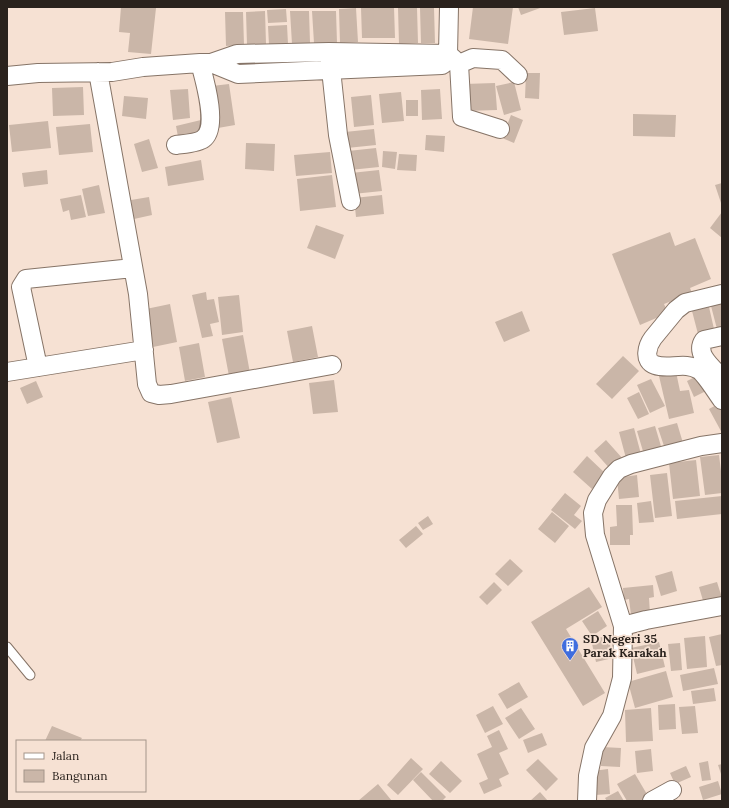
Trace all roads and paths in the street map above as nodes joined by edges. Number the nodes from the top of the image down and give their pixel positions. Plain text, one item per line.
1 (449, 7) edge
2 (329, 52) junction
3 (454, 59) junction
4 (206, 63) junction
5 (332, 71) junction
6 (98, 72) junction
7 (518, 75) dead end
8 (7, 76) edge
9 (500, 129) dead end
10 (176, 145) dead end
11 (351, 201) dead end
12 (133, 268) junction
13 (722, 294) edge
14 (722, 336) edge
15 (144, 350) junction
16 (332, 365) dead end
17 (38, 367) junction
18 (7, 372) edge
19 (722, 378) edge
20 (722, 400) edge
21 (722, 443) edge
22 (722, 606) edge
23 (623, 626) junction
24 (7, 647) edge
25 (30, 674) dead end
26 (672, 790) dead end
27 (587, 801) edge
28 (652, 801) edge

1 - 3 street
2 - 3 street
2 - 4 street
2 - 5 street
3 - 5 street
3 - 7 street
3 - 9 street
4 - 5 street
4 - 6 street
4 - 10 street
5 - 11 street
6 - 8 street
6 - 12 street
12 - 15 street
12 - 17 street
13 - 20 street
14 - 19 street
15 - 16 street
15 - 17 street
17 - 18 street
21 - 23 street
22 - 23 street
23 - 27 street
24 - 25 lane
26 - 28 street

